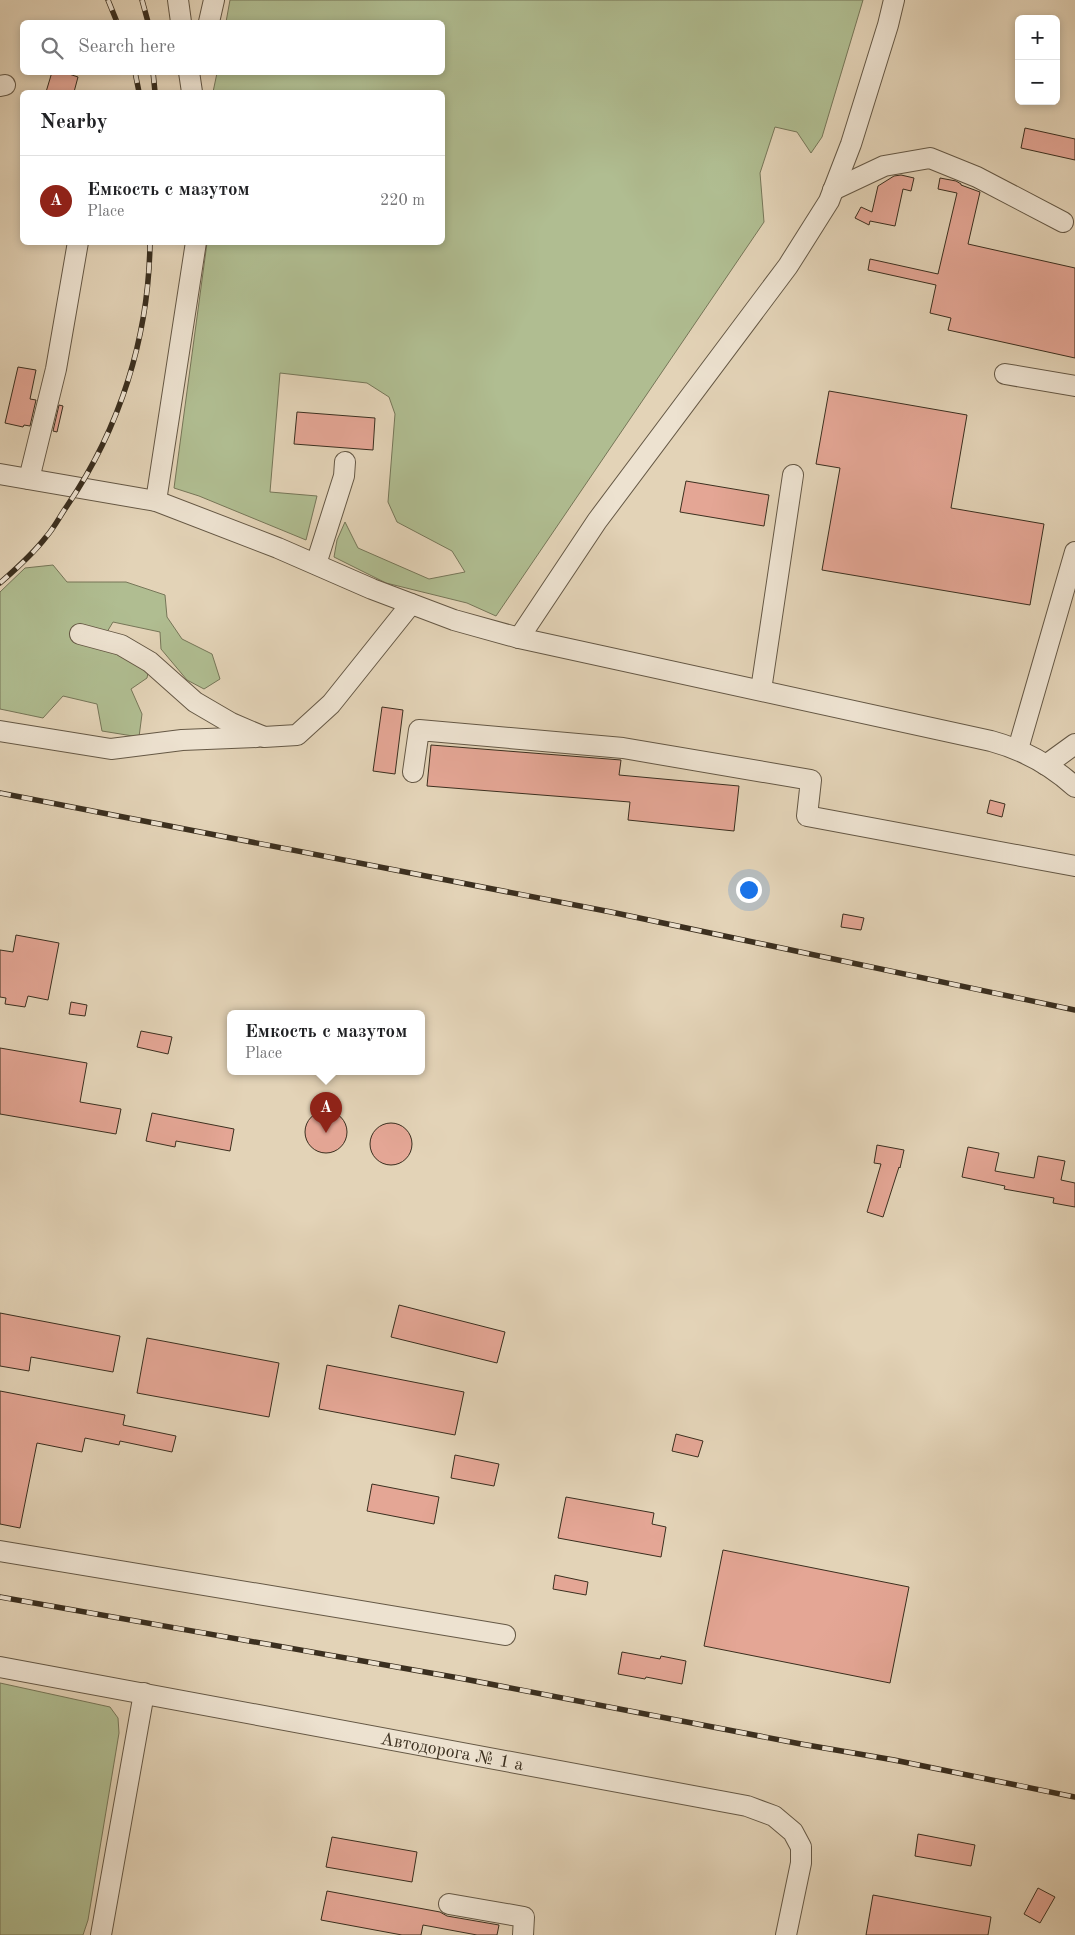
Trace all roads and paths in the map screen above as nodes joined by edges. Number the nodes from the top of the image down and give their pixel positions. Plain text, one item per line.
1 (178, 0) edge
2 (214, 0) edge
3 (894, 0) edge
4 (181, 20) edge
5 (209, 20) edge
6 (189, 75) edge
7 (200, 75) edge
8 (192, 90) edge
9 (200, 90) edge
10 (833, 190) junction
11 (1063, 222) dead end
12 (77, 245) edge
13 (196, 245) edge
14 (1005, 374) dead end
15 (1075, 386) edge
16 (345, 462) dead end
17 (0, 474) edge
18 (793, 475) dead end
19 (29, 479) junction
20 (156, 501) junction
21 (1075, 552) edge
22 (316, 564) junction
23 (411, 604) junction
24 (80, 634) dead end
25 (519, 638) junction
26 (761, 690) junction
27 (0, 731) edge
28 (264, 737) junction
29 (1075, 744) edge
30 (1018, 749) junction
31 (1046, 765) junction
32 (413, 772) dead end
33 (1075, 787) edge
34 (1075, 866) edge
35 (0, 1551) edge
36 (505, 1635) dead end
37 (0, 1667) edge
38 (144, 1693) junction
39 (449, 1904) dead end
40 (101, 1935) edge
41 (523, 1935) edge
42 (786, 1935) edge

1 - 4 street
2 - 5 street
3 - 10 street
6 - 8 street
7 - 9 street
10 - 11 street
10 - 25 street
12 - 19 street
13 - 20 street
14 - 15 street
16 - 22 street
17 - 19 street
18 - 26 street
19 - 20 street
20 - 22 street
21 - 30 street
22 - 23 street
23 - 25 street
23 - 28 street
24 - 28 street
25 - 26 street
26 - 30 street
27 - 28 street
29 - 31 street
30 - 31 street
31 - 33 street
32 - 34 street
35 - 36 street
37 - 38 street, Автодорога № 1 а
38 - 40 street
38 - 42 street, Автодорога № 1 а
39 - 41 street

